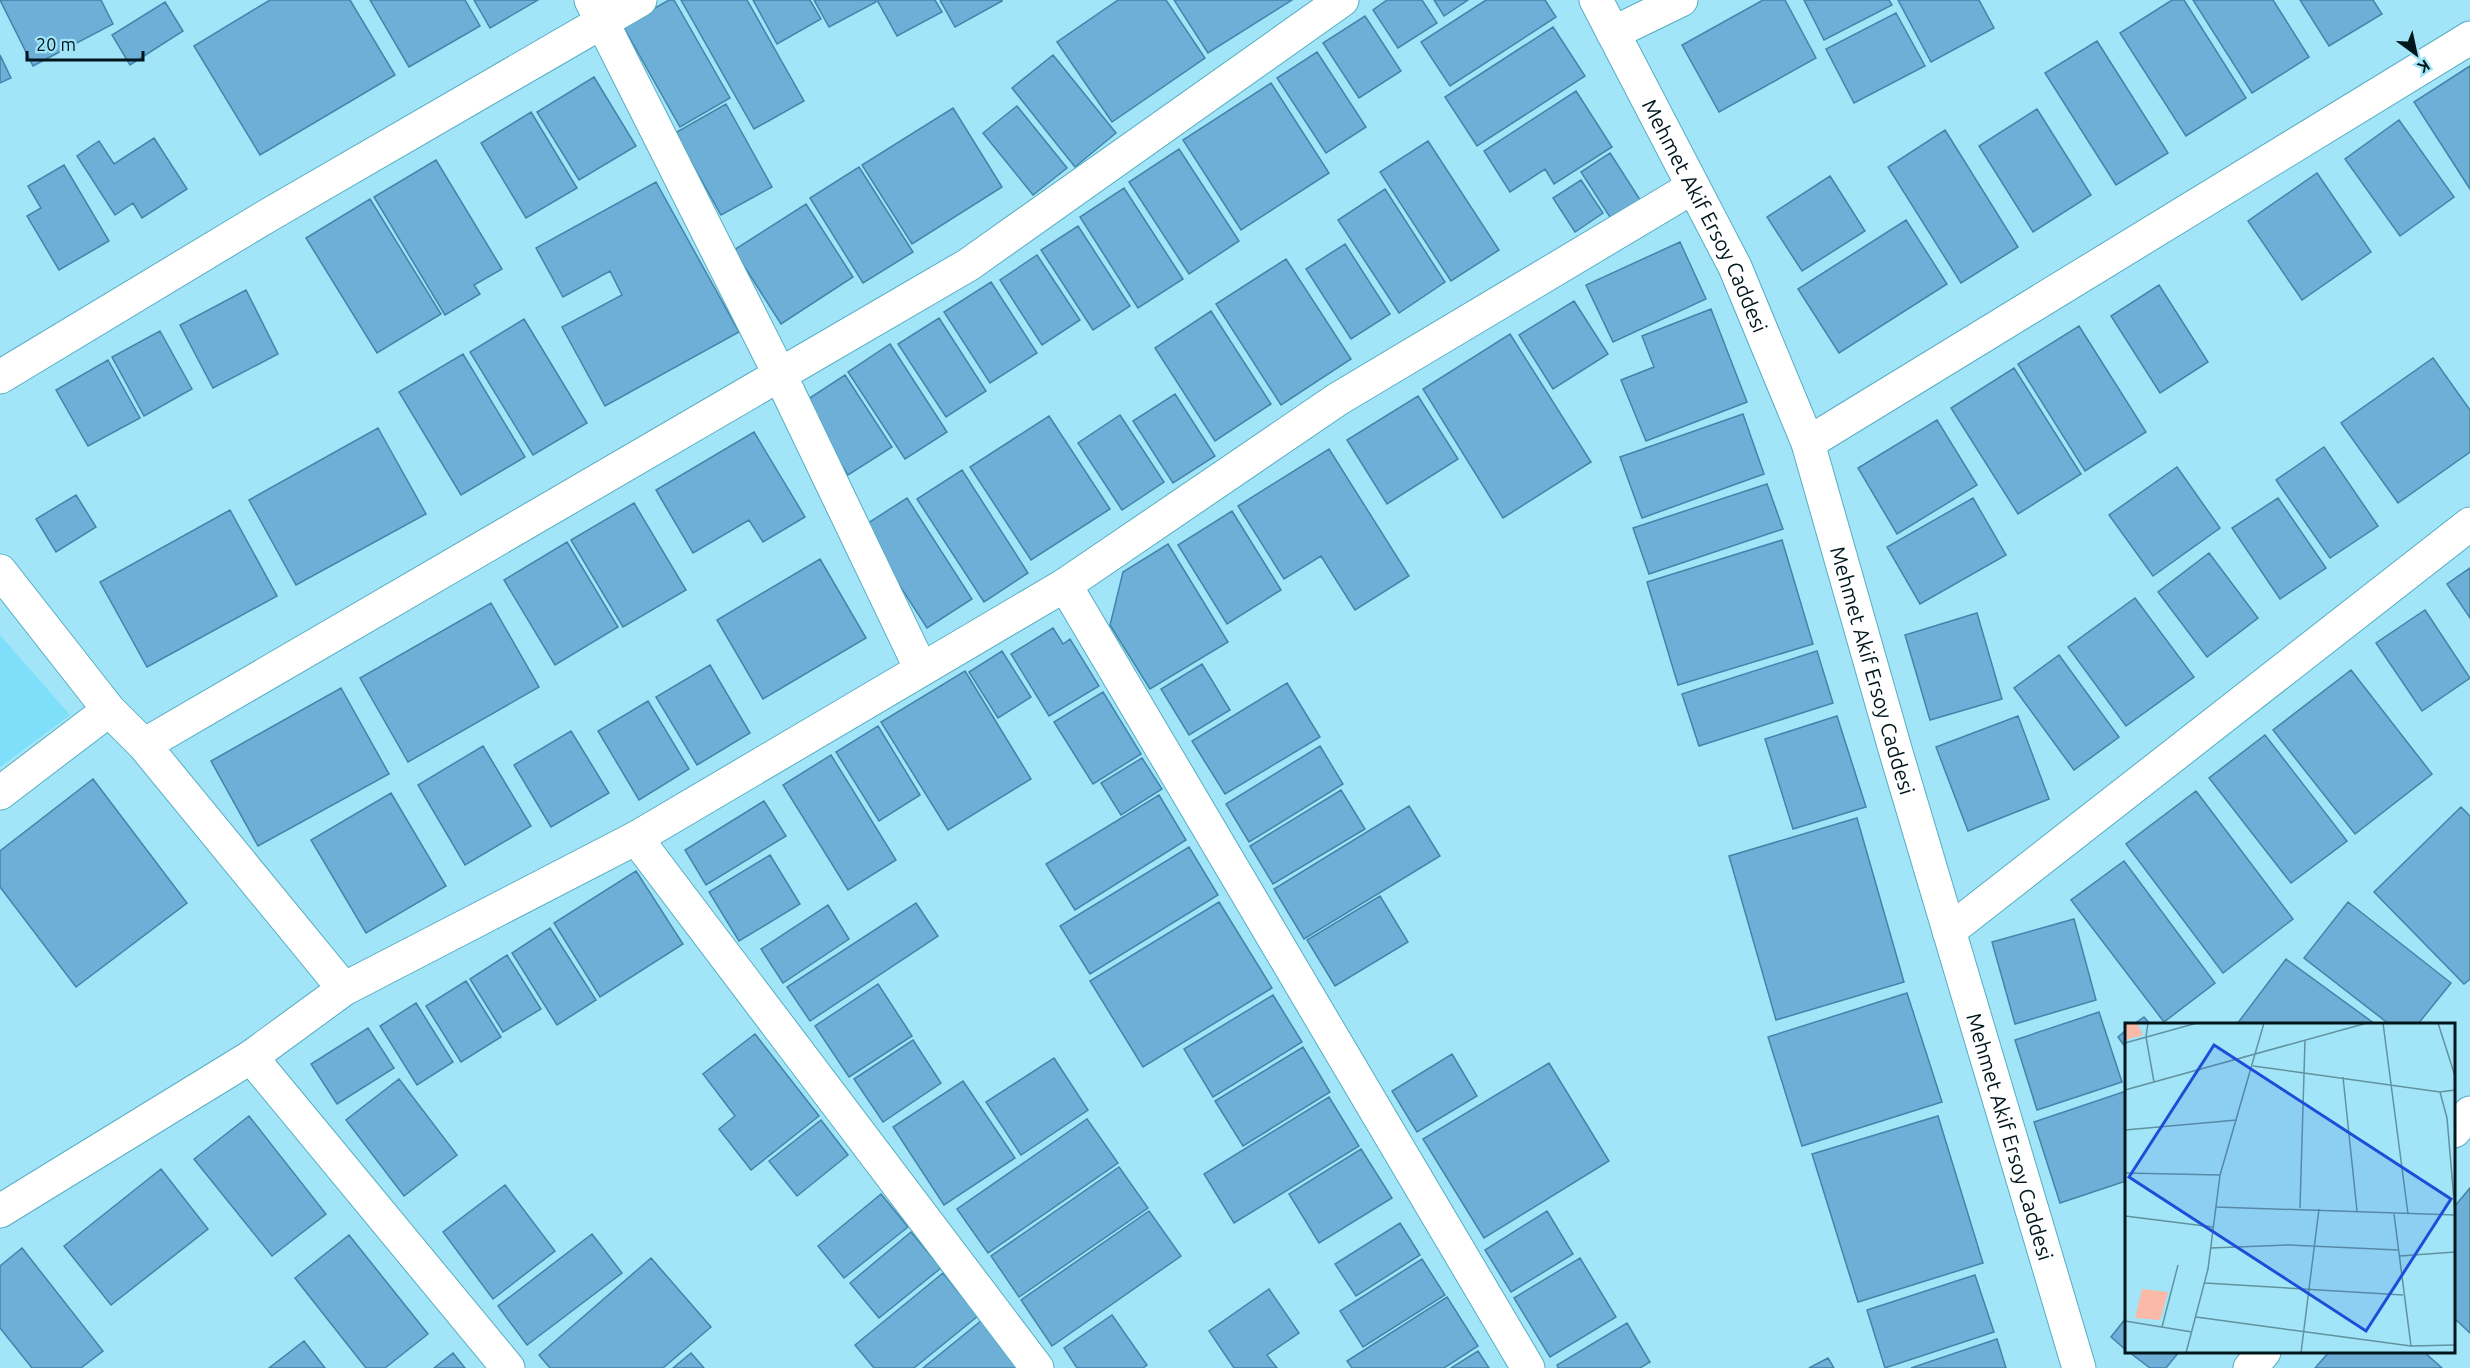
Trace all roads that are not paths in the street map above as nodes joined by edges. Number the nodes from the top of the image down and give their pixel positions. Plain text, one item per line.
1 (640, 0) edge
2 (1342, 0) edge
3 (1596, 0) edge
4 (1680, 0) edge
5 (596, 11) edge
6 (1613, 33) junction
7 (2470, 38) edge
8 (1693, 187) junction
9 (780, 375) junction
10 (0, 377) edge
11 (1808, 443) junction
12 (2470, 524) edge
13 (0, 571) edge
14 (1065, 585) junction
15 (921, 669) junction
16 (109, 710) junction
17 (144, 745) junction
18 (0, 793) edge
19 (636, 838) junction
20 (1949, 931) junction
21 (344, 989) junction
22 (251, 1057) junction
23 (2470, 1113) edge
24 (2455, 1130) edge
25 (0, 1211) edge
26 (2263, 1353) edge
27 (508, 1368) edge
28 (1037, 1368) edge
29 (1528, 1368) edge
30 (2079, 1368) edge
31 (2250, 1368) edge

1 - 5 street
2 - 9 street
3 - 6 street, Mehmet Akif Ersoy Caddesi
4 - 6 street
5 - 9 street
5 - 10 street
6 - 8 street, Mehmet Akif Ersoy Caddesi
7 - 11 street
8 - 11 street, Mehmet Akif Ersoy Caddesi
8 - 14 street
9 - 15 street
9 - 17 street
11 - 20 street, Mehmet Akif Ersoy Caddesi
12 - 20 street
13 - 16 street
14 - 15 street
14 - 29 street
15 - 19 street
16 - 17 street
16 - 18 street
17 - 21 street
19 - 21 street
19 - 28 street
20 - 30 street, Mehmet Akif Ersoy Caddesi
21 - 22 street
22 - 25 street
22 - 27 street
23 - 24 street
26 - 31 street

